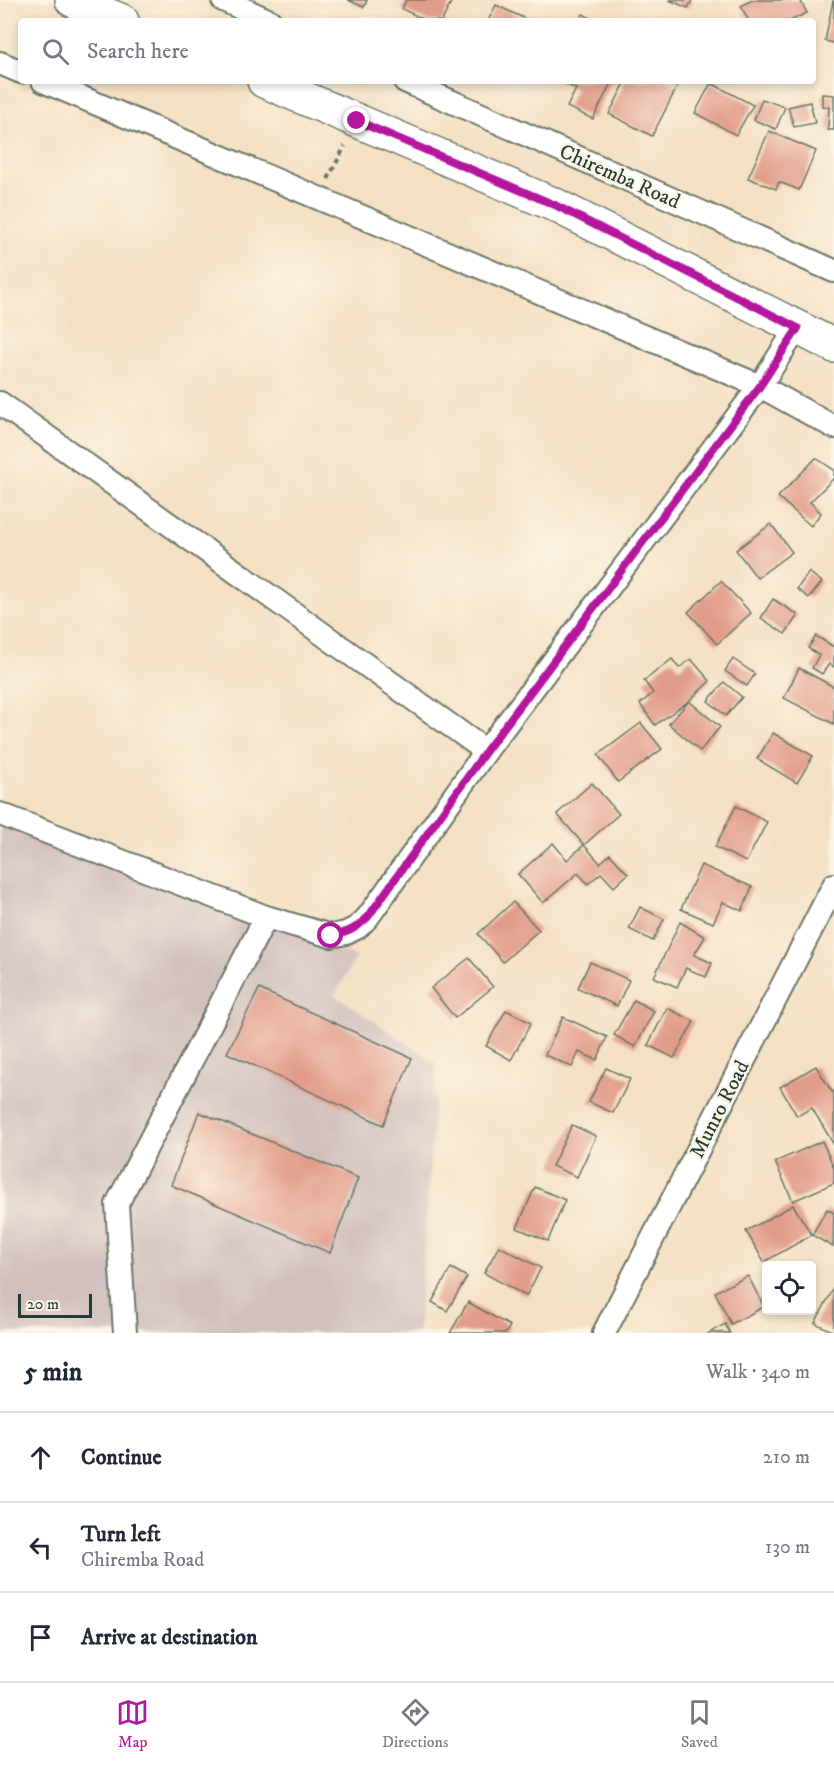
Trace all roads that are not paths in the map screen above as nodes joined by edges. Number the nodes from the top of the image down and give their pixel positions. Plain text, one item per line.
1 (72, 0) edge
2 (223, 0) edge
3 (115, 18) edge
4 (263, 18) edge
5 (0, 63) edge
6 (18, 71) edge
7 (50, 84) edge
8 (271, 84) edge
9 (412, 84) edge
10 (834, 272) edge
11 (798, 328) junction
12 (834, 346) edge
13 (760, 386) junction
14 (0, 403) edge
15 (834, 427) edge
16 (486, 751) junction
17 (0, 814) edge
18 (834, 885) edge
19 (266, 917) junction
20 (125, 1333) edge
21 (604, 1333) edge

1 - 3 main road
2 - 4 street
5 - 6 street
7 - 13 street
8 - 11 main road
9 - 10 street, Chiremba Road
11 - 12 main road
11 - 13 street
13 - 15 street
13 - 16 street
14 - 16 street
16 - 19 street
17 - 19 street
18 - 21 street, Munro Road
19 - 20 street

